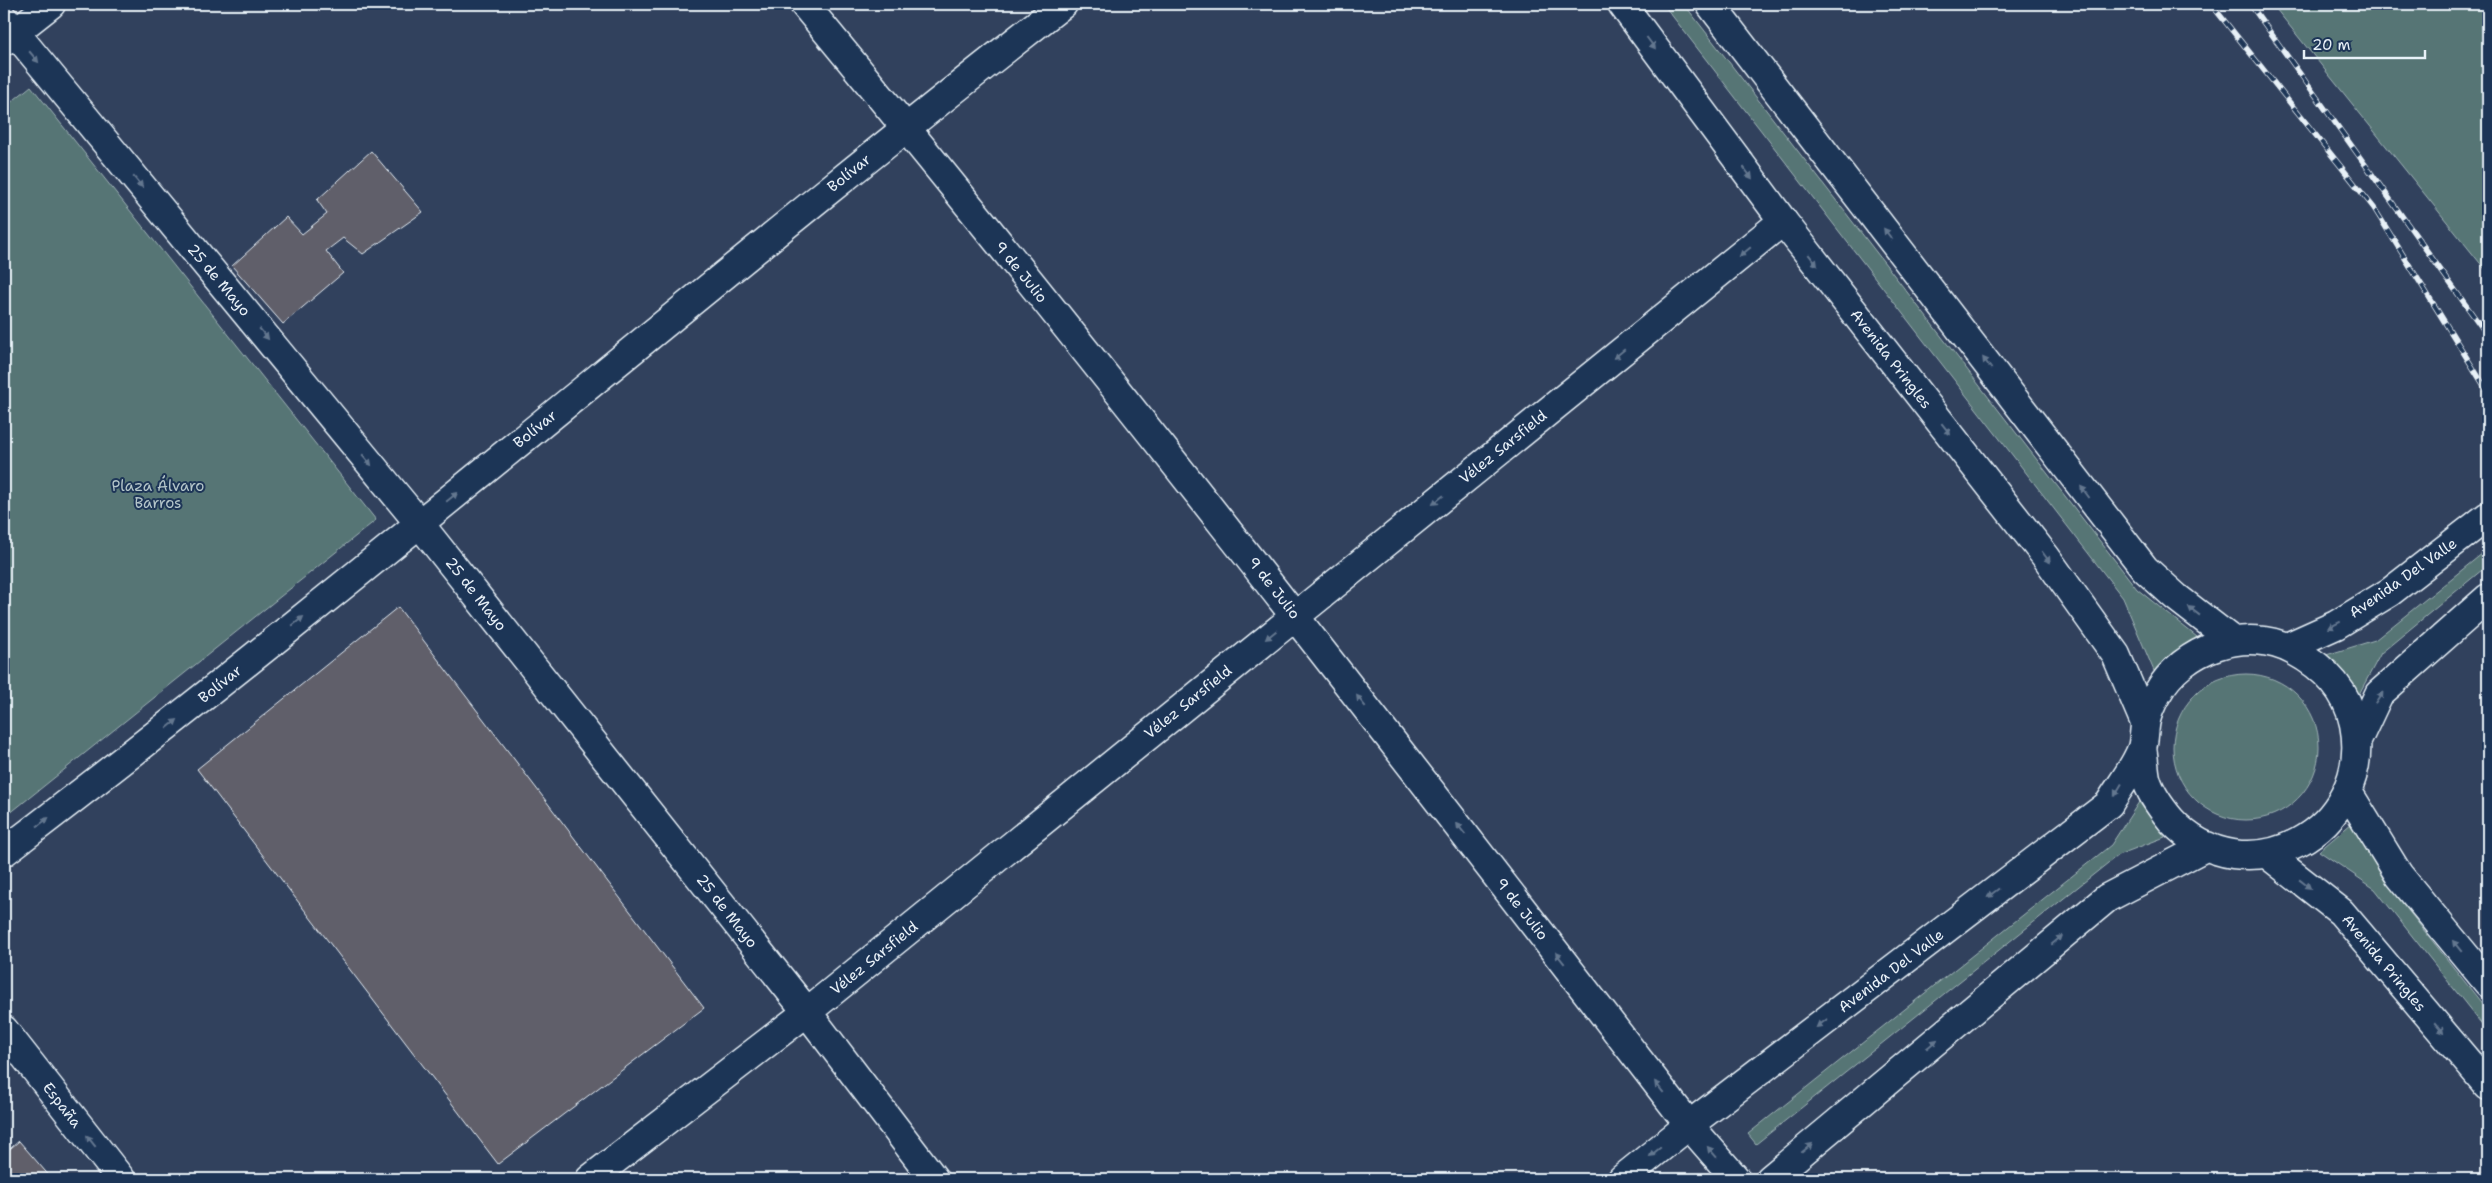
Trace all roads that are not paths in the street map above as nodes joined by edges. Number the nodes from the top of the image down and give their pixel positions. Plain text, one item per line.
1 (50, 4) edge
2 (804, 4) edge
3 (1063, 4) edge
4 (1622, 4) edge
5 (1710, 4) edge
6 (7, 31) edge
7 (906, 127) junction
8 (1783, 221) junction
9 (2488, 516) edge
10 (420, 523) junction
11 (2488, 598) edge
12 (1295, 615) junction
13 (2233, 641) junction
14 (2287, 647) junction
15 (2144, 735) junction
16 (2357, 741) junction
17 (2348, 792) junction
18 (2207, 846) junction
19 (4, 852) edge
20 (2266, 854) junction
21 (2488, 983) edge
22 (807, 1012) junction
23 (4, 1030) edge
24 (2488, 1086) edge
25 (1689, 1125) junction
26 (121, 1179) edge
27 (590, 1179) edge
28 (934, 1179) edge
29 (1622, 1179) edge
30 (1736, 1179) edge
31 (1770, 1179) edge

1 - 6 street
2 - 7 street, 9 de Julio
3 - 7 street, Bolívar
4 -> 8 street, Avenida Pringles
13 -> 5 street
6 -> 10 street, 25 de Mayo
10 -> 7 street, Bolívar
7 - 12 street, 9 de Julio
8 -> 12 street, Vélez Sarsfield
8 -> 15 street, Avenida Pringles
9 -> 14 street, Avenida Del Valle
19 -> 10 street, Bolívar
10 - 22 street, 25 de Mayo
16 -> 11 street
12 -> 22 street, Vélez Sarsfield
25 -> 12 street, 9 de Julio
13 - 14 street, Avenida Del Valle
13 - 15 street, Avenida Del Valle
14 - 16 street, Avenida Del Valle
15 - 18 street
15 -> 25 street, Avenida Del Valle
16 - 17 street
17 - 20 street
21 -> 17 street
18 - 20 street
31 -> 18 street
20 -> 24 street, Avenida Pringles
22 - 27 street, Vélez Sarsfield
22 - 28 street, 25 de Mayo
26 -> 23 street, España
25 -> 29 street, Avenida Del Valle
30 -> 25 street, 9 de Julio

